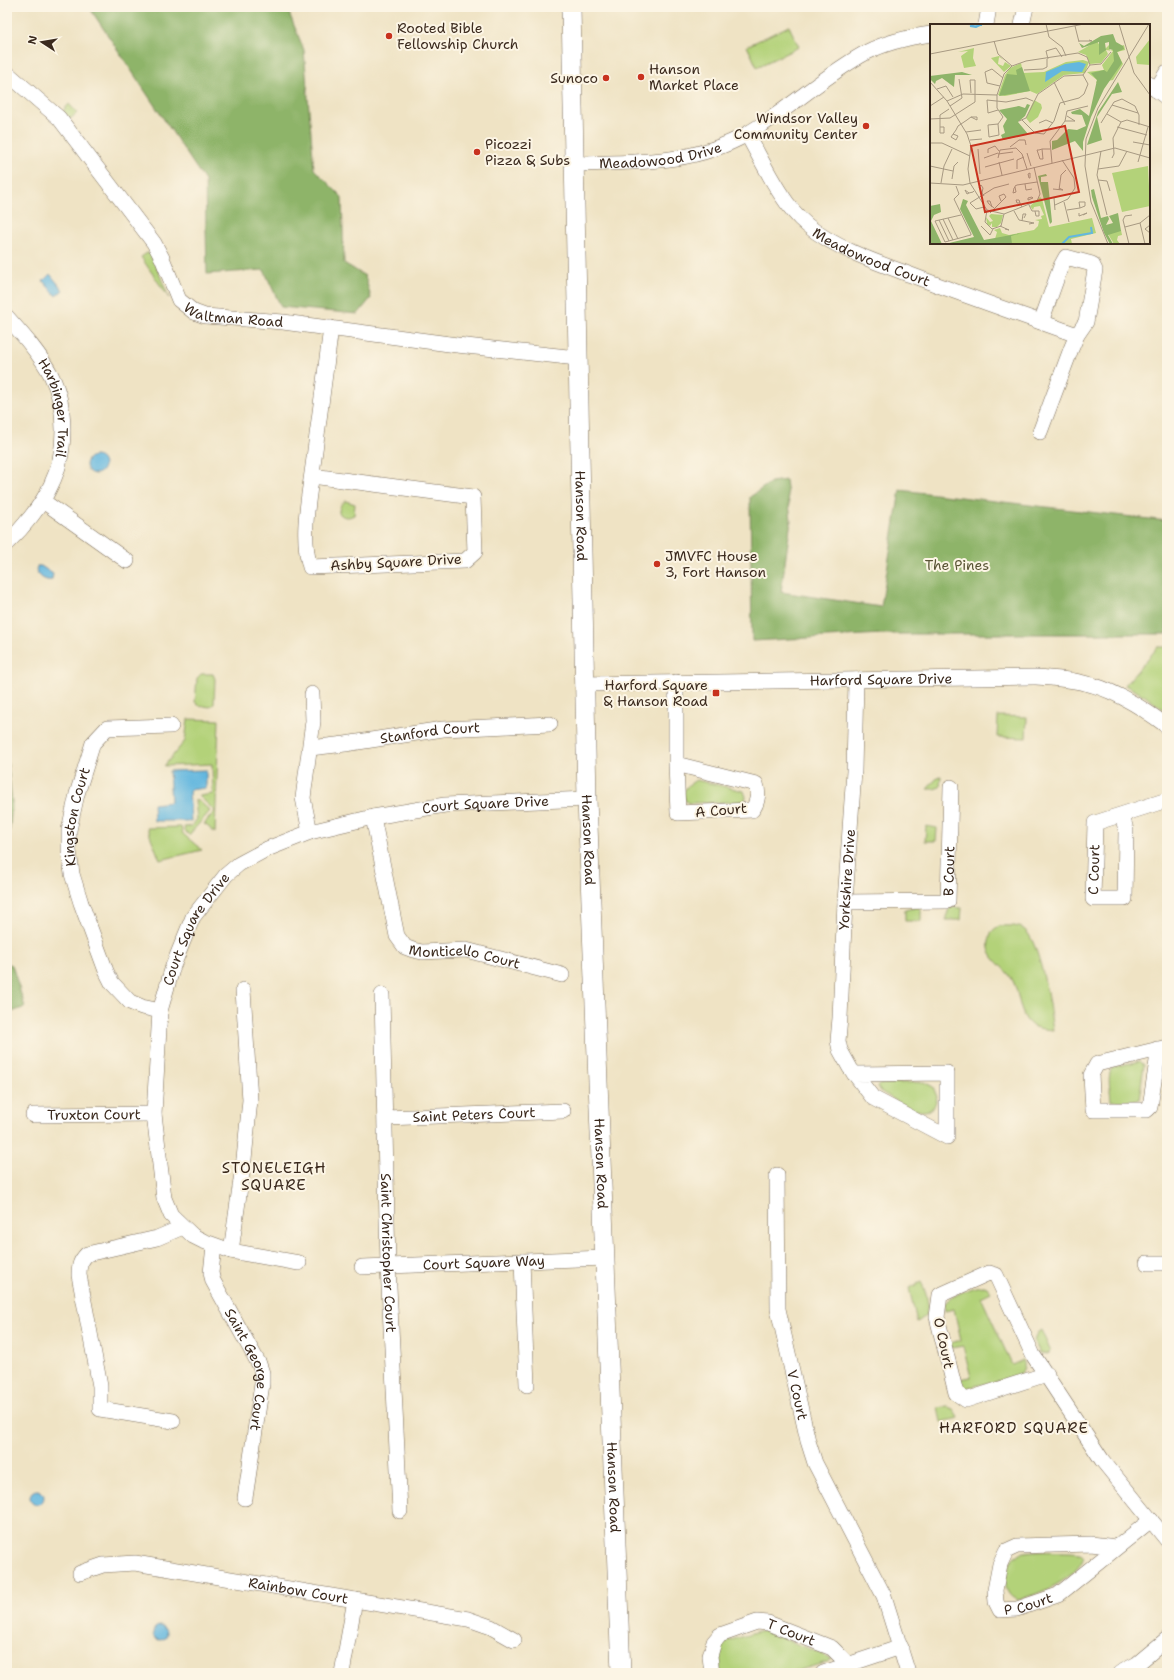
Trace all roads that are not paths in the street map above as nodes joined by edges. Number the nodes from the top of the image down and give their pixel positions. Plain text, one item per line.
1 (571, 7) edge
2 (989, 7) edge
3 (1026, 7) edge
4 (986, 24) edge
5 (1022, 24) edge
6 (930, 34) edge
7 (1167, 72) edge
8 (7, 73) edge
9 (1157, 91) edge
10 (747, 134) junction
11 (574, 164) junction
12 (7, 317) edge
13 (1041, 322) junction
14 (331, 328) junction
15 (1077, 335) junction
16 (578, 358) junction
17 (1040, 432) dead end
18 (312, 476) junction
19 (43, 501) junction
20 (7, 543) edge
21 (127, 561) dead end
22 (856, 680) junction
23 (676, 682) junction
24 (584, 684) junction
25 (312, 694) dead end
26 (550, 724) dead end
27 (171, 726) dead end
28 (1167, 726) edge
29 (310, 748) junction
30 (676, 764) junction
31 (951, 787) dead end
32 (587, 799) junction
33 (1167, 800) edge
34 (1122, 815) junction
35 (373, 817) junction
36 (310, 832) junction
37 (845, 902) junction
38 (562, 975) dead end
39 (244, 990) dead end
40 (382, 996) dead end
41 (160, 1011) junction
42 (1162, 1048) edge
43 (854, 1074) junction
44 (563, 1111) dead end
45 (154, 1114) junction
46 (33, 1116) dead end
47 (386, 1118) junction
48 (777, 1175) dead end
49 (183, 1227) junction
50 (214, 1246) junction
51 (231, 1250) junction
52 (606, 1258) junction
53 (522, 1260) junction
54 (299, 1263) dead end
55 (1147, 1263) dead end
56 (1167, 1263) edge
57 (388, 1266) junction
58 (362, 1267) dead end
59 (1047, 1374) junction
60 (527, 1385) dead end
61 (173, 1421) dead end
62 (245, 1498) dead end
63 (400, 1511) dead end
64 (1151, 1520) junction
65 (1167, 1540) edge
66 (1116, 1547) junction
67 (80, 1573) dead end
68 (354, 1600) junction
69 (514, 1640) dead end
70 (901, 1646) junction
71 (1164, 1647) edge
72 (849, 1665) junction
73 (342, 1673) edge
74 (622, 1673) edge
75 (712, 1673) edge
76 (823, 1673) edge
77 (908, 1673) edge
78 (1120, 1673) edge

1 - 11 street, Hanson Road
2 - 4 street
3 - 5 street
6 - 10 street, Meadowood Drive
7 - 9 street
8 - 14 street, Waltman Road
10 - 11 street, Meadowood Drive
10 - 13 street, Meadowood Court
11 - 16 street, Hanson Road
12 - 19 street, Harbinger Trail
13 - 15 street, Meadowood Court
13 - 15 street
14 - 16 street, Waltman Road
14 - 18 street, Ashby Square Drive
15 - 17 street
16 - 24 street, Hanson Road
18 - 18 street, Ashby Square Drive
19 - 20 street, Harbinger Trail
19 - 21 street
22 - 23 street, Harford Square Drive
22 - 28 street, Harford Square Drive
22 - 37 street, Yorkshire Drive
23 - 24 street, Harford Square Drive
23 - 30 street, A Court
24 - 32 street, Hanson Road
25 - 29 street
26 - 29 street, Stanford Court
27 - 41 street, Kingston Court
29 - 36 street
30 - 30 street, A Court
31 - 37 street, B Court
32 - 35 street, Court Square Drive
32 - 52 street, Hanson Road
33 - 34 street, C Court
34 - 34 street, C Court
35 - 36 street, Court Square Drive
35 - 38 street, Monticello Court
36 - 41 street, Court Square Drive
37 - 43 street, Yorkshire Drive
39 - 51 street
40 - 47 street, Saint Christopher Court
41 - 45 street, Court Square Drive
42 - 42 street
43 - 43 street, Yorkshire Drive
44 - 47 street, Saint Peters Court
45 - 46 street, Truxton Court
45 - 49 street, Court Square Drive
47 - 57 street, Saint Christopher Court
48 - 70 street, V Court
49 - 50 street, Court Square Drive
49 - 61 street
50 - 51 street, Court Square Drive
50 - 62 street, Saint George Court
51 - 54 street, Court Square Drive
52 - 53 street, Court Square Way
52 - 74 street, Hanson Road
53 - 57 street, Court Square Way
53 - 60 street
55 - 56 street
57 - 58 street, Court Square Way
57 - 63 street, Saint Christopher Court
59 - 59 street, O Court
59 - 64 street, O Court
64 - 65 street, O Court
64 - 66 street, P Court
66 - 66 street, P Court
67 - 68 street, Rainbow Court
68 - 69 street, Rainbow Court
68 - 73 street
70 - 72 street
70 - 77 street, V Court
71 - 78 street
72 - 75 street, T Court
72 - 76 street

